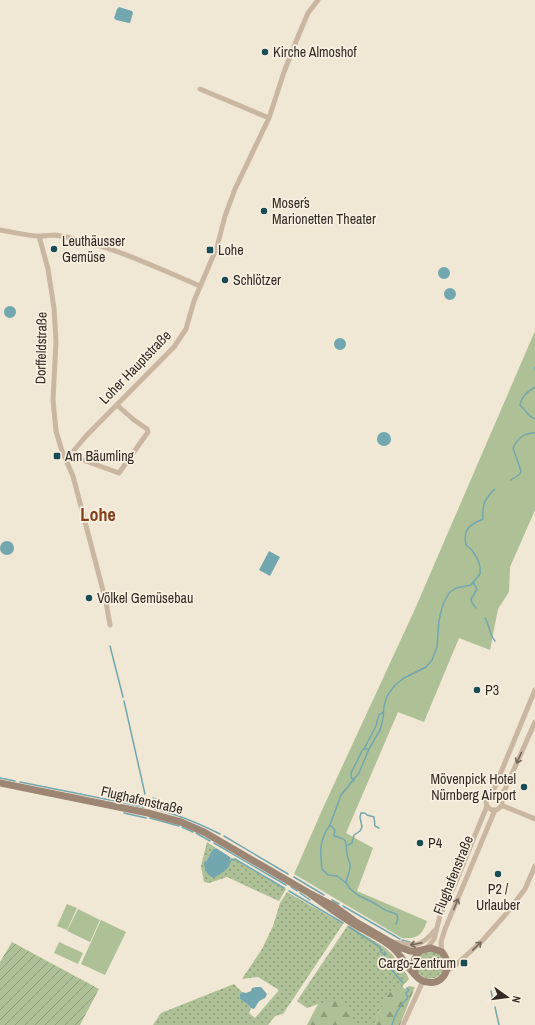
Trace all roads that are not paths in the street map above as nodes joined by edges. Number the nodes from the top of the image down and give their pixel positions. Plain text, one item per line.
1 (318, 0) edge
2 (200, 89) dead end
3 (269, 118) junction
4 (0, 230) edge
5 (39, 236) junction
6 (200, 286) junction
7 (117, 404) junction
8 (68, 458) junction
9 (110, 625) dead end
10 (535, 690) edge
11 (535, 722) edge
12 (0, 783) edge
13 (492, 794) junction
14 (498, 795) junction
15 (502, 805) junction
16 (487, 806) junction
17 (495, 810) junction
18 (535, 820) edge
19 (535, 866) edge
20 (309, 893) junction
21 (437, 928) junction
22 (389, 942) junction
23 (424, 950) junction
24 (442, 952) junction
25 (447, 971) junction
26 (415, 974) junction
27 (423, 981) junction
28 (403, 1025) edge

1 - 3 street, Loher Hauptstraße
2 - 3 street
3 - 6 street, Loher Hauptstraße
4 - 5 street
5 - 6 street
5 - 8 street, Dorffeldstraße
6 - 7 street, Loher Hauptstraße
7 - 8 street, Loher Hauptstraße
7 - 8 street
8 - 9 street, Dorffeldstraße
10 - 13 street, Flughafenstraße
11 -> 14 street
12 - 20 main road, Flughafenstraße
13 - 14 street
13 - 16 street, Flughafenstraße
14 - 15 street
15 - 17 street
15 - 18 street
16 - 17 street
16 - 21 street, Flughafenstraße
24 -> 17 street, Flughafenstraße
25 -> 19 street
20 - 22 main road, Flughafenstraße
20 - 26 main road, Flughafenstraße
21 -> 22 street, Flughafenstraße
21 - 23 street, Flughafenstraße
22 - 23 main road, Flughafenstraße
23 - 24 main road, Flughafenstraße
23 - 26 main road, Flughafenstraße
24 - 25 main road, Flughafenstraße
25 - 27 main road
26 - 27 main road, Flughafenstraße
27 - 28 street

